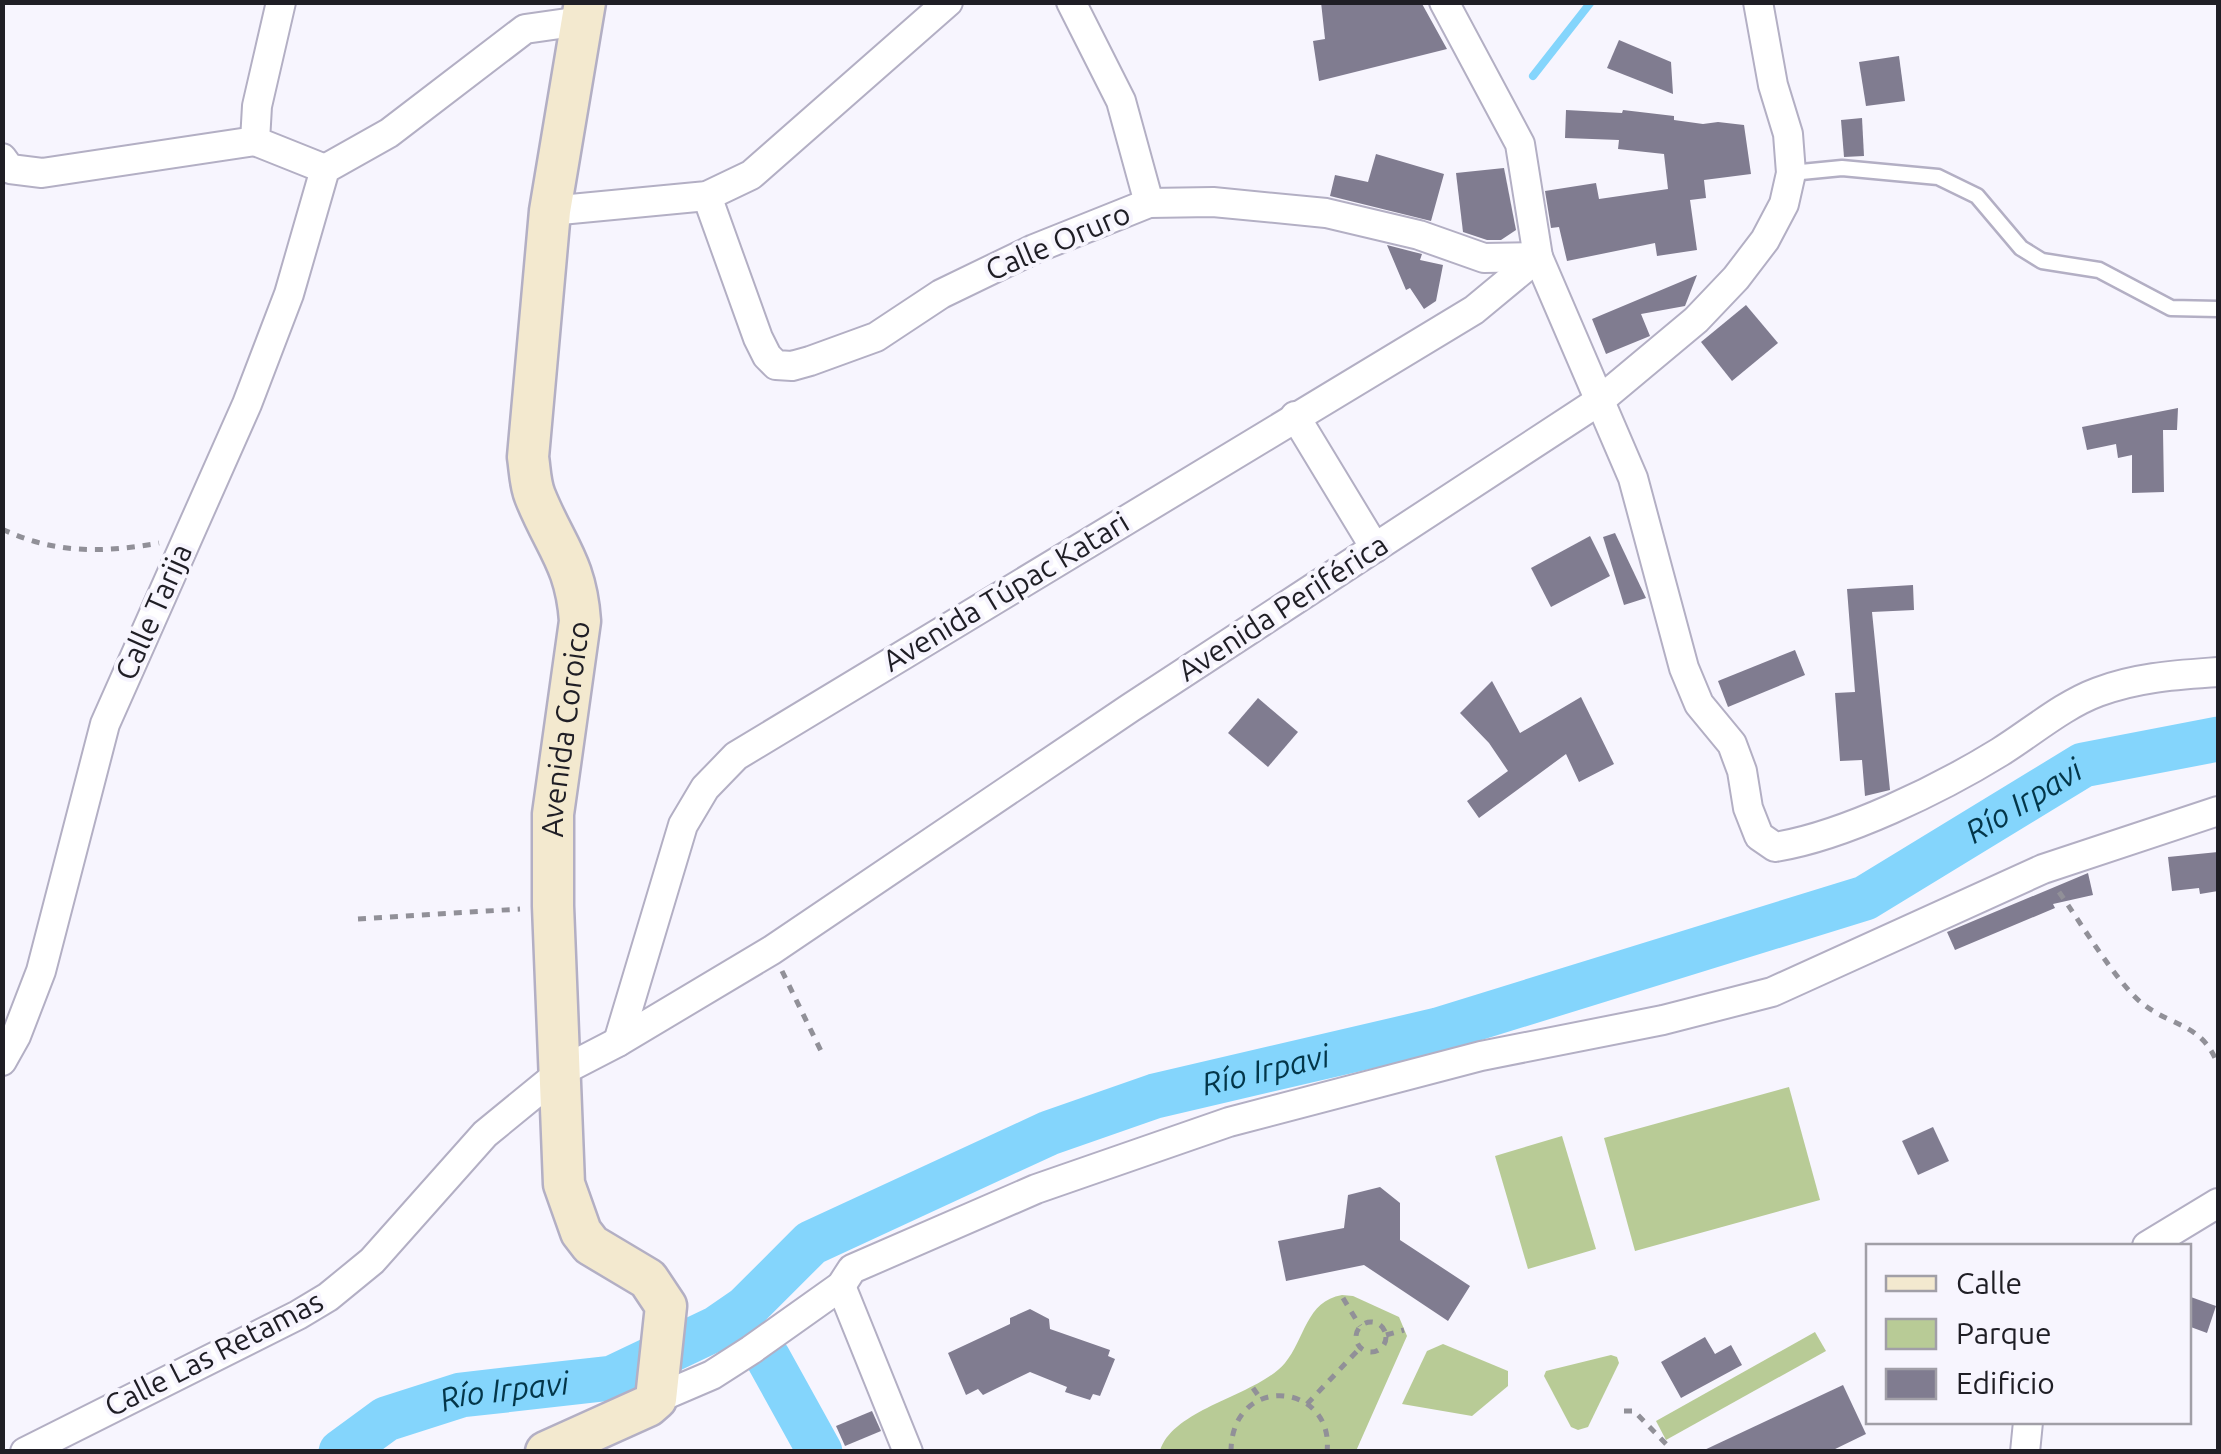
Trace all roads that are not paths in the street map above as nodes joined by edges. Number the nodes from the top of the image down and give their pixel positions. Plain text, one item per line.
1 (281, 2) edge
2 (948, 2) edge
3 (1071, 2) edge
4 (1444, 2) edge
5 (1758, 2) edge
6 (583, 12) edge
7 (255, 141) junction
8 (2, 158) edge
9 (325, 169) junction
10 (1791, 173) junction
11 (707, 196) junction
12 (1149, 203) junction
13 (550, 211) junction
14 (1538, 257) junction
15 (2218, 310) edge
16 (1598, 401) junction
17 (1295, 416) junction
18 (1375, 548) junction
19 (2218, 672) edge
20 (2218, 810) edge
21 (618, 1042) junction
22 (2, 1061) edge
23 (562, 1071) junction
24 (2218, 1203) edge
25 (2150, 1244) edge
26 (841, 1286) junction
27 (658, 1390) junction
28 (2028, 1424) edge
29 (25, 1452) edge
30 (546, 1452) edge
31 (908, 1452) edge
32 (2025, 1452) edge

1 - 7 street
2 - 11 street
3 - 12 street
4 - 14 street
5 - 10 street, Avenida Periférica
6 - 9 street
6 - 13 main road, Avenida Coroico
7 - 8 street
7 - 9 street
9 - 22 street, Calle Tarija
10 - 15 lane
10 - 16 street, Avenida Periférica
11 - 12 street, Calle Oruro
11 - 13 street
12 - 14 street, Calle Oruro
13 - 23 main road, Avenida Coroico
14 - 16 street
14 - 17 street, Avenida Túpac Katari
16 - 18 street, Avenida Periférica
16 - 19 street
17 - 18 street
17 - 21 street, Avenida Túpac Katari
18 - 21 street, Avenida Periférica
20 - 26 street
21 - 23 street, Avenida Periférica
23 - 27 main road, Avenida Coroico
23 - 29 street, Calle Las Retamas
24 - 25 street
26 - 27 street
26 - 31 street
27 - 30 main road
28 - 32 street

